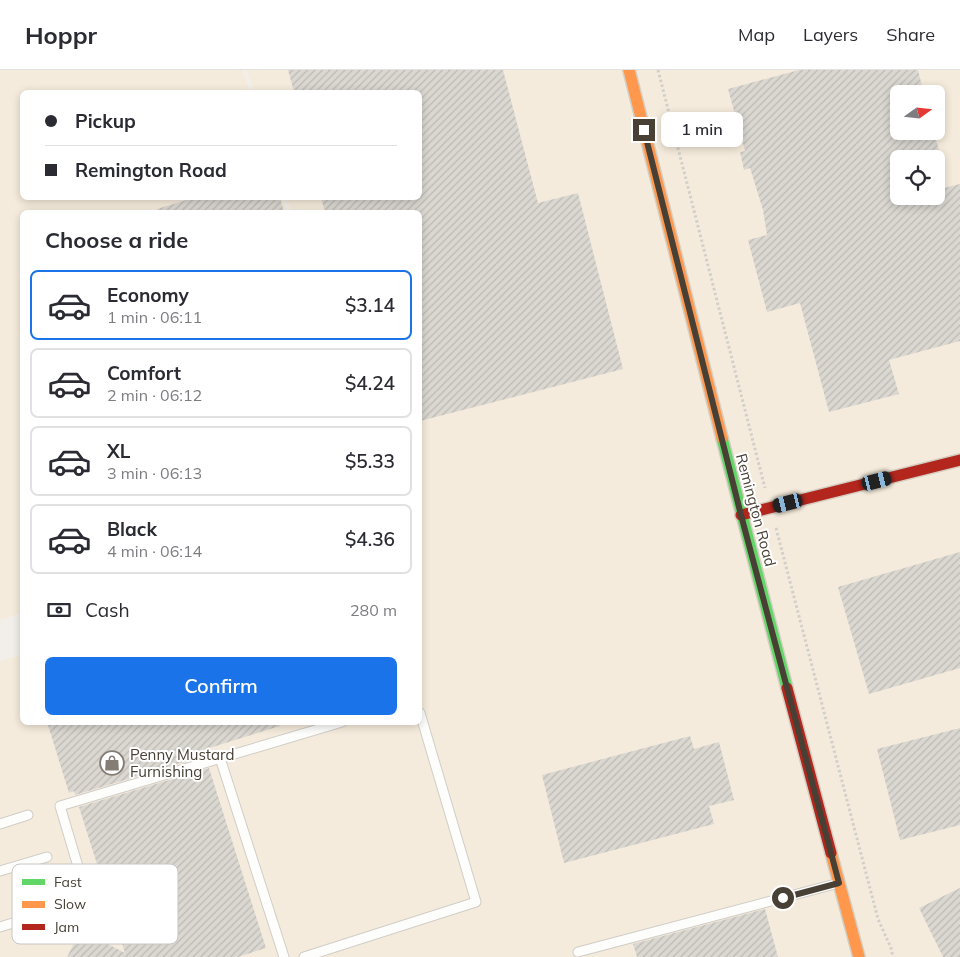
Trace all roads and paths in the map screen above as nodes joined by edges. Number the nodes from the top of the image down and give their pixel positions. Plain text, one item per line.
1 (629, 70) edge
2 (960, 460) edge
3 (741, 515) junction
4 (422, 720) edge
5 (332, 725) edge
6 (220, 758) junction
7 (28, 815) dead end
8 (0, 824) edge
9 (47, 857) dead end
10 (24, 864) edge
11 (77, 864) edge
12 (12, 867) edge
13 (0, 871) edge
14 (839, 883) junction
15 (578, 952) dead end
16 (284, 957) edge
17 (304, 957) edge
18 (859, 957) edge

1 - 3 street, Remington Road
2 - 3 street
3 - 14 street, Remington Road
4 - 17 lane
5 - 6 lane
6 - 11 lane
6 - 16 lane
7 - 8 lane
9 - 10 lane
12 - 13 lane
14 - 15 lane
14 - 18 street, Remington Road

